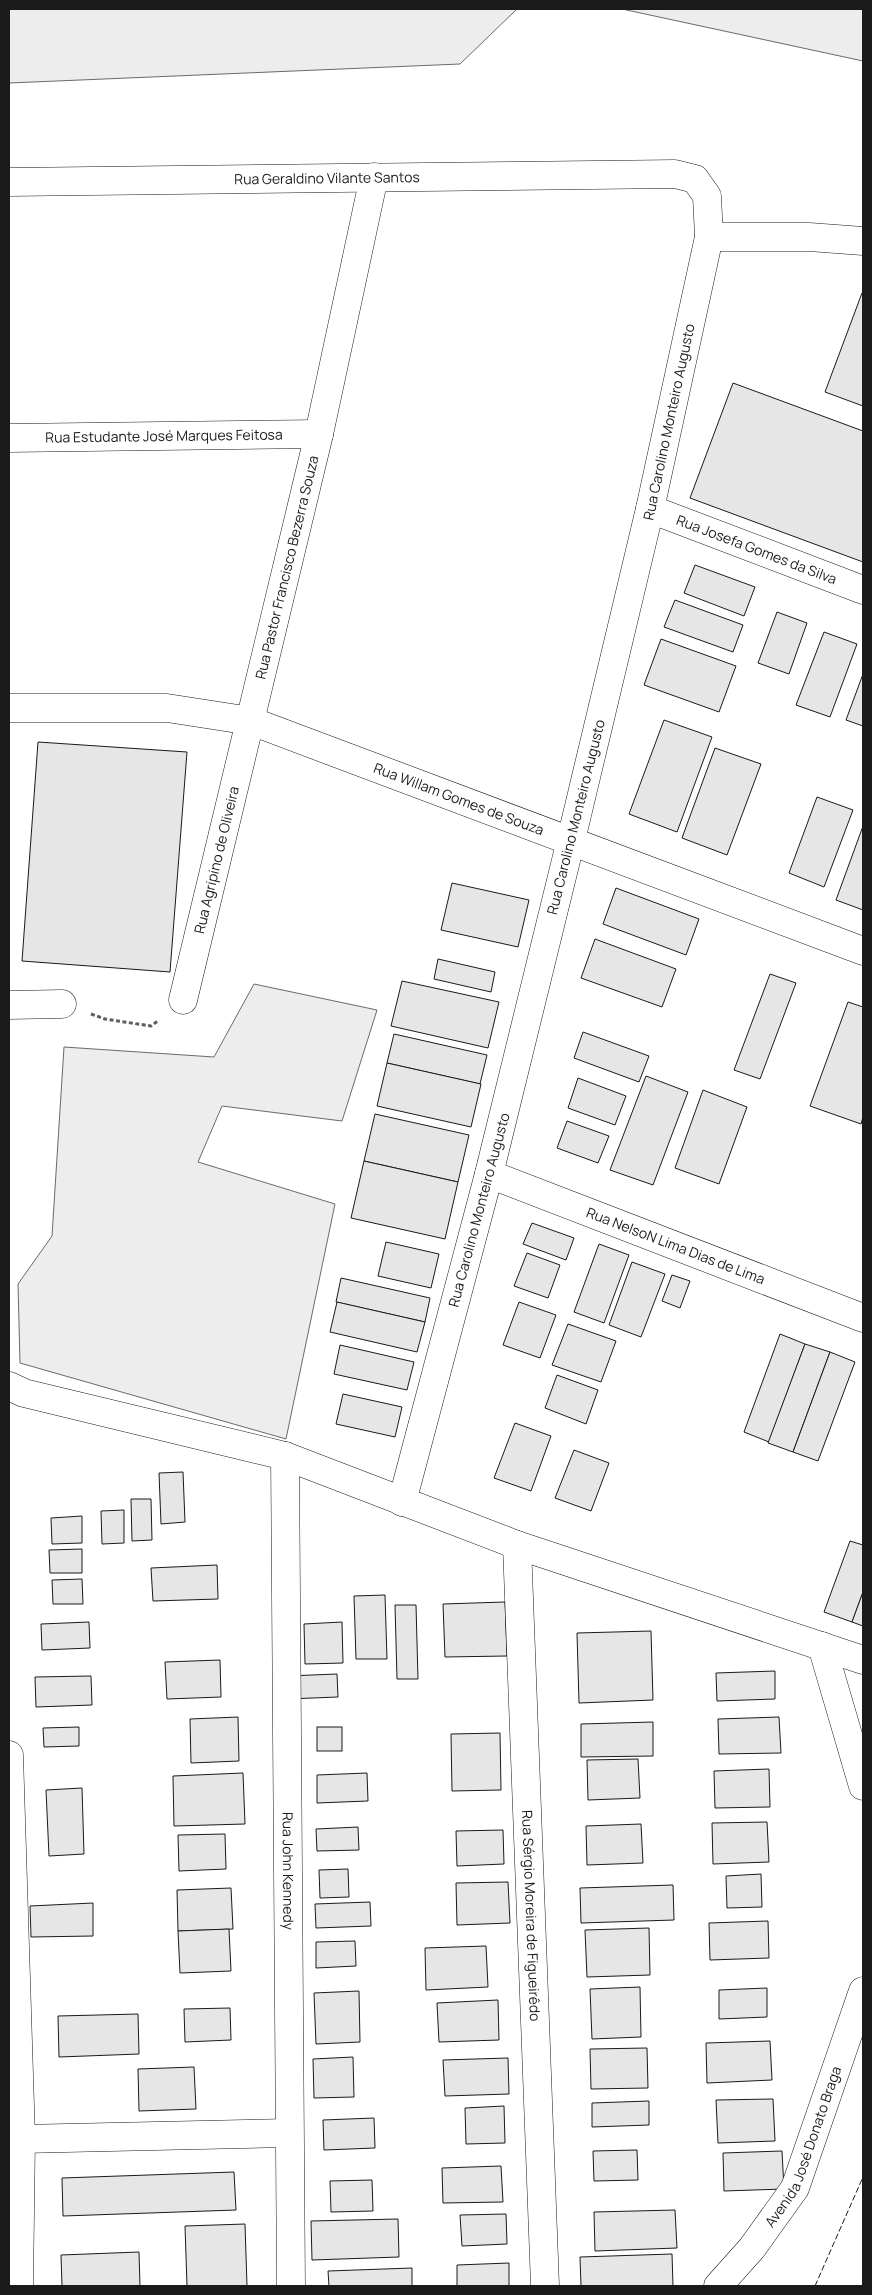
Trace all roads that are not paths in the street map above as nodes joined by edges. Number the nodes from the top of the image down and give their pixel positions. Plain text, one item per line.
1 (644, 173) joint
2 (374, 177) junction
3 (9, 182) edge
4 (709, 237) junction
5 (863, 240) edge
6 (319, 434) junction
7 (9, 438) edge
8 (650, 509) junction
9 (863, 590) edge
10 (9, 708) edge
11 (251, 721) junction
12 (571, 840) junction
13 (863, 951) edge
14 (183, 1000) road end
15 (62, 1004) road end
16 (9, 1005) edge
17 (489, 1174) junction
18 (863, 1318) edge
19 (9, 1386) edge
20 (285, 1456) junction
21 (402, 1502) junction
22 (517, 1545) junction
23 (822, 1646) junction
24 (863, 1660) edge
25 (9, 1755) edge
26 (863, 1786) edge
27 (863, 1991) edge
28 (288, 2133) junction
29 (21, 2138) junction
30 (19, 2286) edge
31 (291, 2286) edge
32 (545, 2286) edge
33 (718, 2286) edge

1 - 2 street, Rua Geraldino Vilante Santos
1 - 4 street, Rua Carolino Monteiro Augusto
2 - 3 street, Rua Geraldino Vilante Santos
2 - 6 street, Rua Pastor Francisco Bezerra Souza
4 - 5 street
4 - 8 street, Rua Carolino Monteiro Augusto
6 - 7 street, Rua Estudante José Marques Feitosa
6 - 11 street, Rua Pastor Francisco Bezerra Souza
8 - 9 street, Rua Josefa Gomes da Silva
8 - 12 street, Rua Carolino Monteiro Augusto
10 - 11 street
11 - 12 street, Rua Willam Gomes de Souza
11 - 14 street, Rua Agripino de Oliveira
12 - 13 street, Rua Willam Gomes de Souza
12 - 17 street, Rua Carolino Monteiro Augusto
15 - 16 street
17 - 18 street, Rua NelsoN Lima Dias de Lima
17 - 21 street, Rua Carolino Monteiro Augusto
19 - 20 street
20 - 21 street
20 - 28 street, Rua John Kennedy
21 - 22 street
22 - 23 street
22 - 32 street, Rua Sérgio Moreira de Figueirêdo
23 - 24 street
23 - 26 street
25 - 29 street
27 - 33 street, Avenida José Donato Braga
28 - 29 street
28 - 31 street, Rua John Kennedy
29 - 30 street

